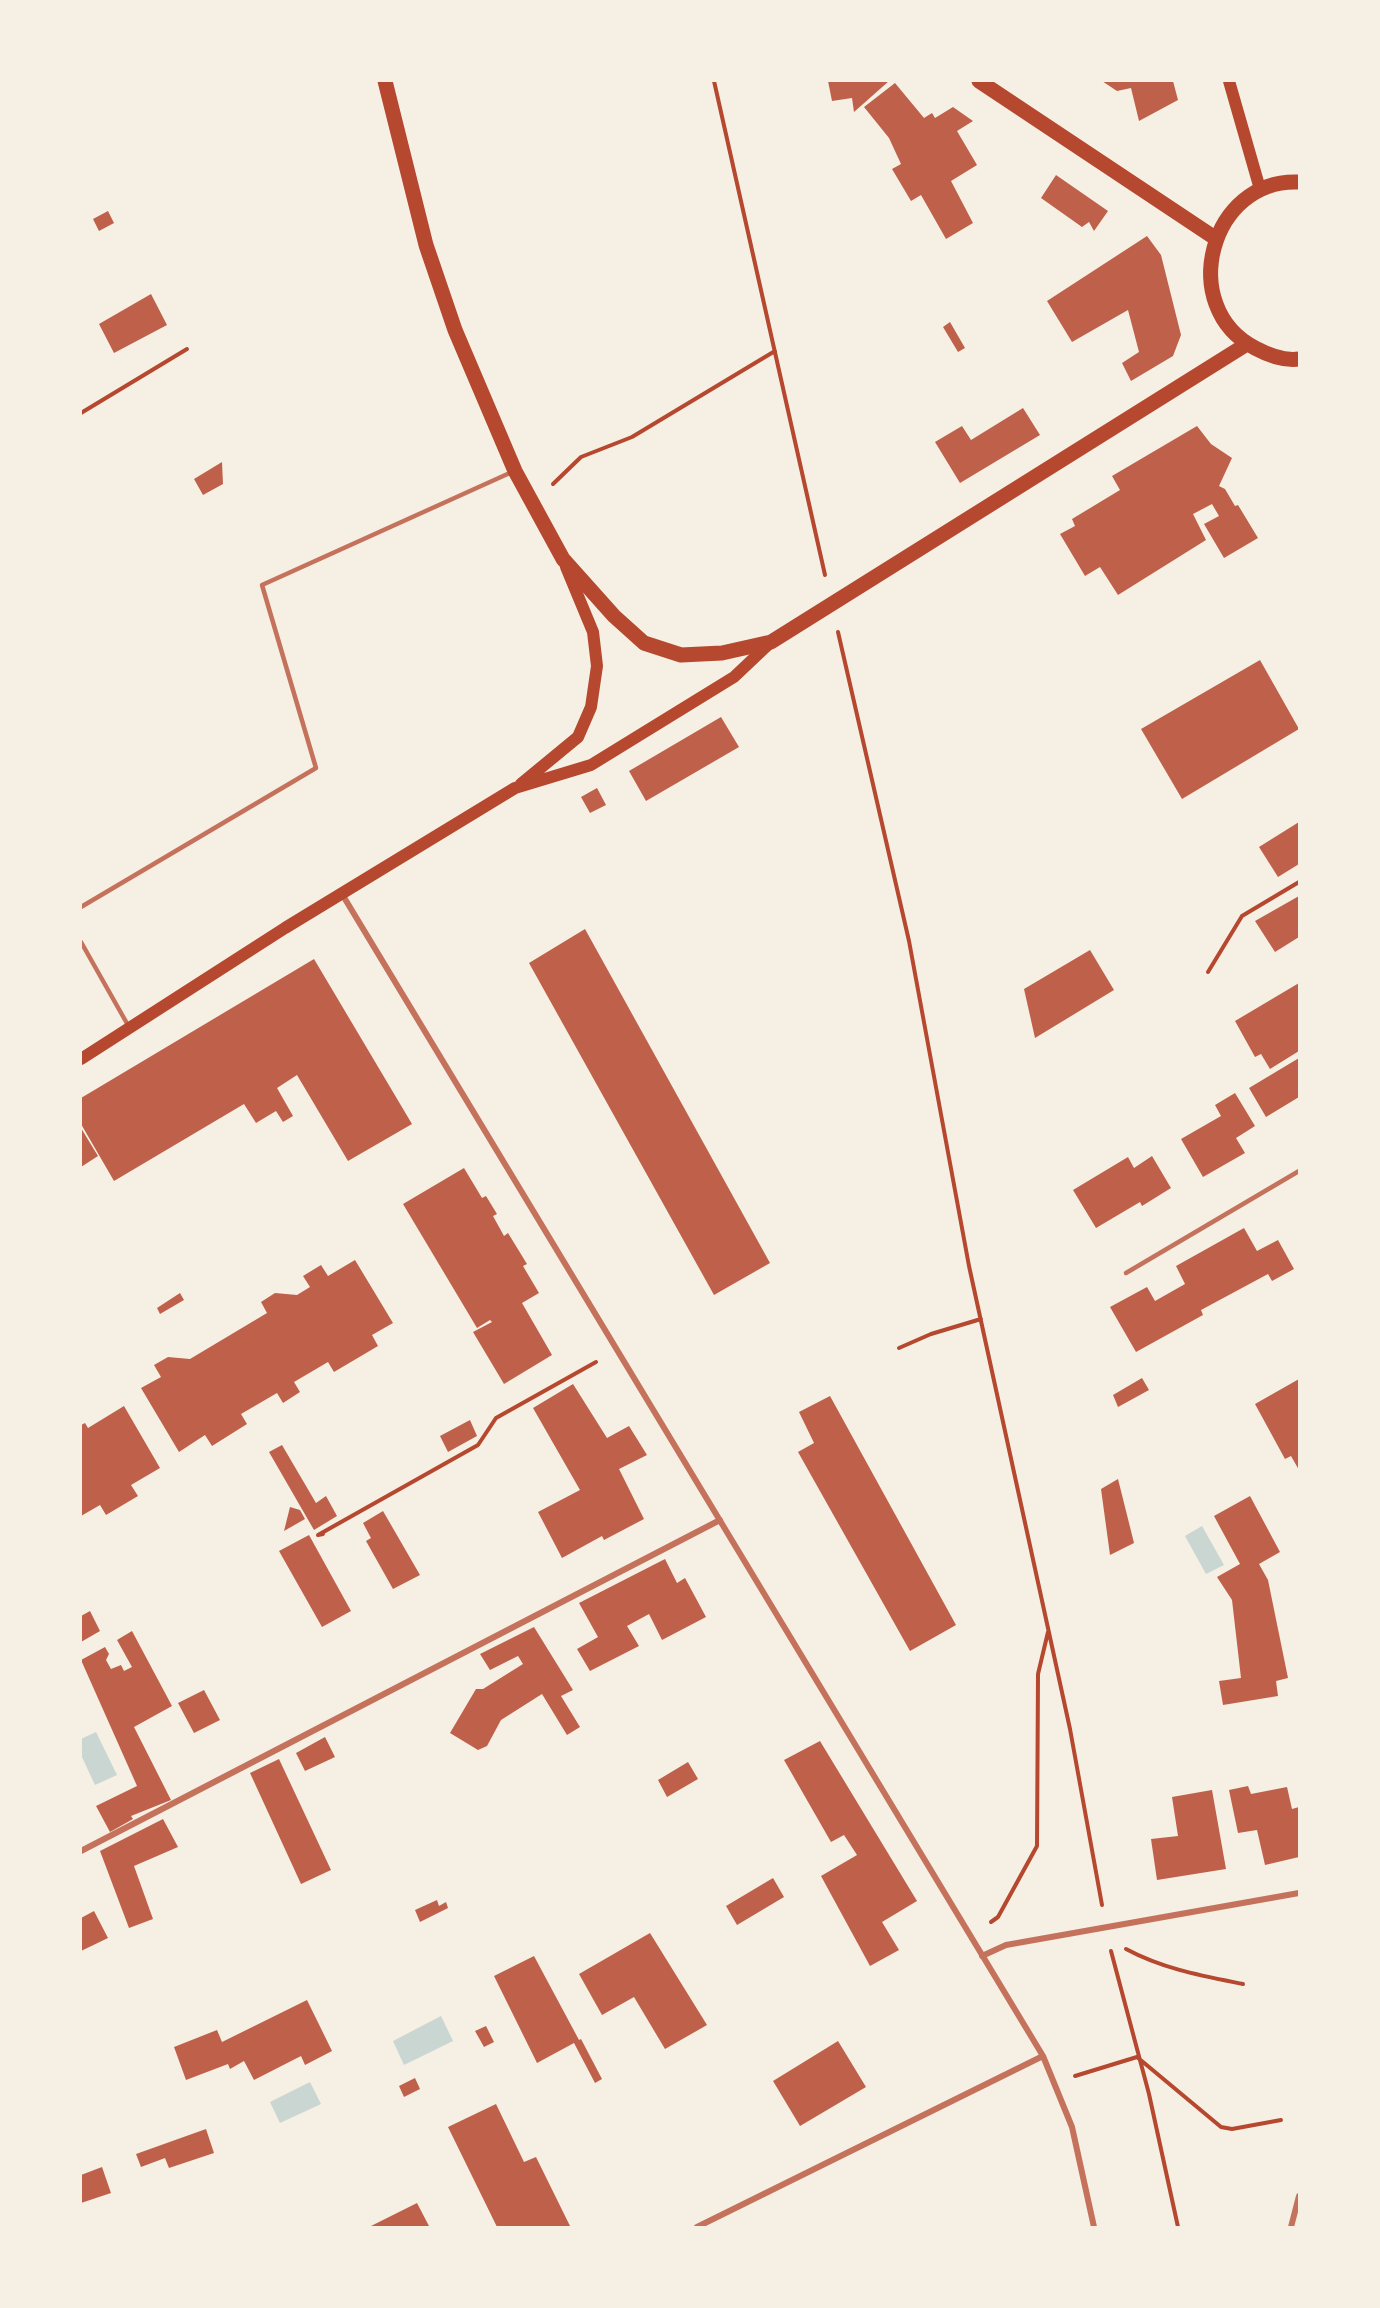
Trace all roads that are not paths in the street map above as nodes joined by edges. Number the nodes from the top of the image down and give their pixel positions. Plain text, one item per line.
1 (385, 81) edge
2 (979, 81) edge
3 (1229, 81) edge
4 (1299, 182) edge
5 (1260, 189) junction
6 (1215, 237) junction
7 (1247, 344) junction
8 (1299, 359) edge
9 (515, 471) junction
10 (563, 559) junction
11 (771, 642) junction
12 (515, 788) junction
13 (342, 894) junction
14 (81, 907) edge
15 (81, 942) edge
16 (130, 1029) junction
17 (81, 1059) edge
18 (1299, 1171) edge
19 (1126, 1273) dead end
20 (720, 1520) junction
21 (81, 1851) edge
22 (1299, 1893) edge
23 (982, 1956) junction
24 (1043, 2056) junction
25 (1299, 2196) edge
26 (697, 2227) edge
27 (1094, 2227) edge
28 (1291, 2227) edge

1 - 9 main road
2 - 6 main road
3 - 5 main road
4 - 5 main road
5 - 6 main road
6 - 7 main road
7 - 8 main road
7 - 11 main road
9 - 10 main road
9 - 14 lane
10 - 11 main road
10 - 12 main road
11 - 12 main road
12 - 13 main road
13 - 16 main road
13 - 20 street
15 - 16 lane
16 - 17 main road
18 - 19 lane
20 - 21 street
20 - 23 street
22 - 23 street
23 - 24 street
24 - 26 street
24 - 27 street
25 - 28 street

